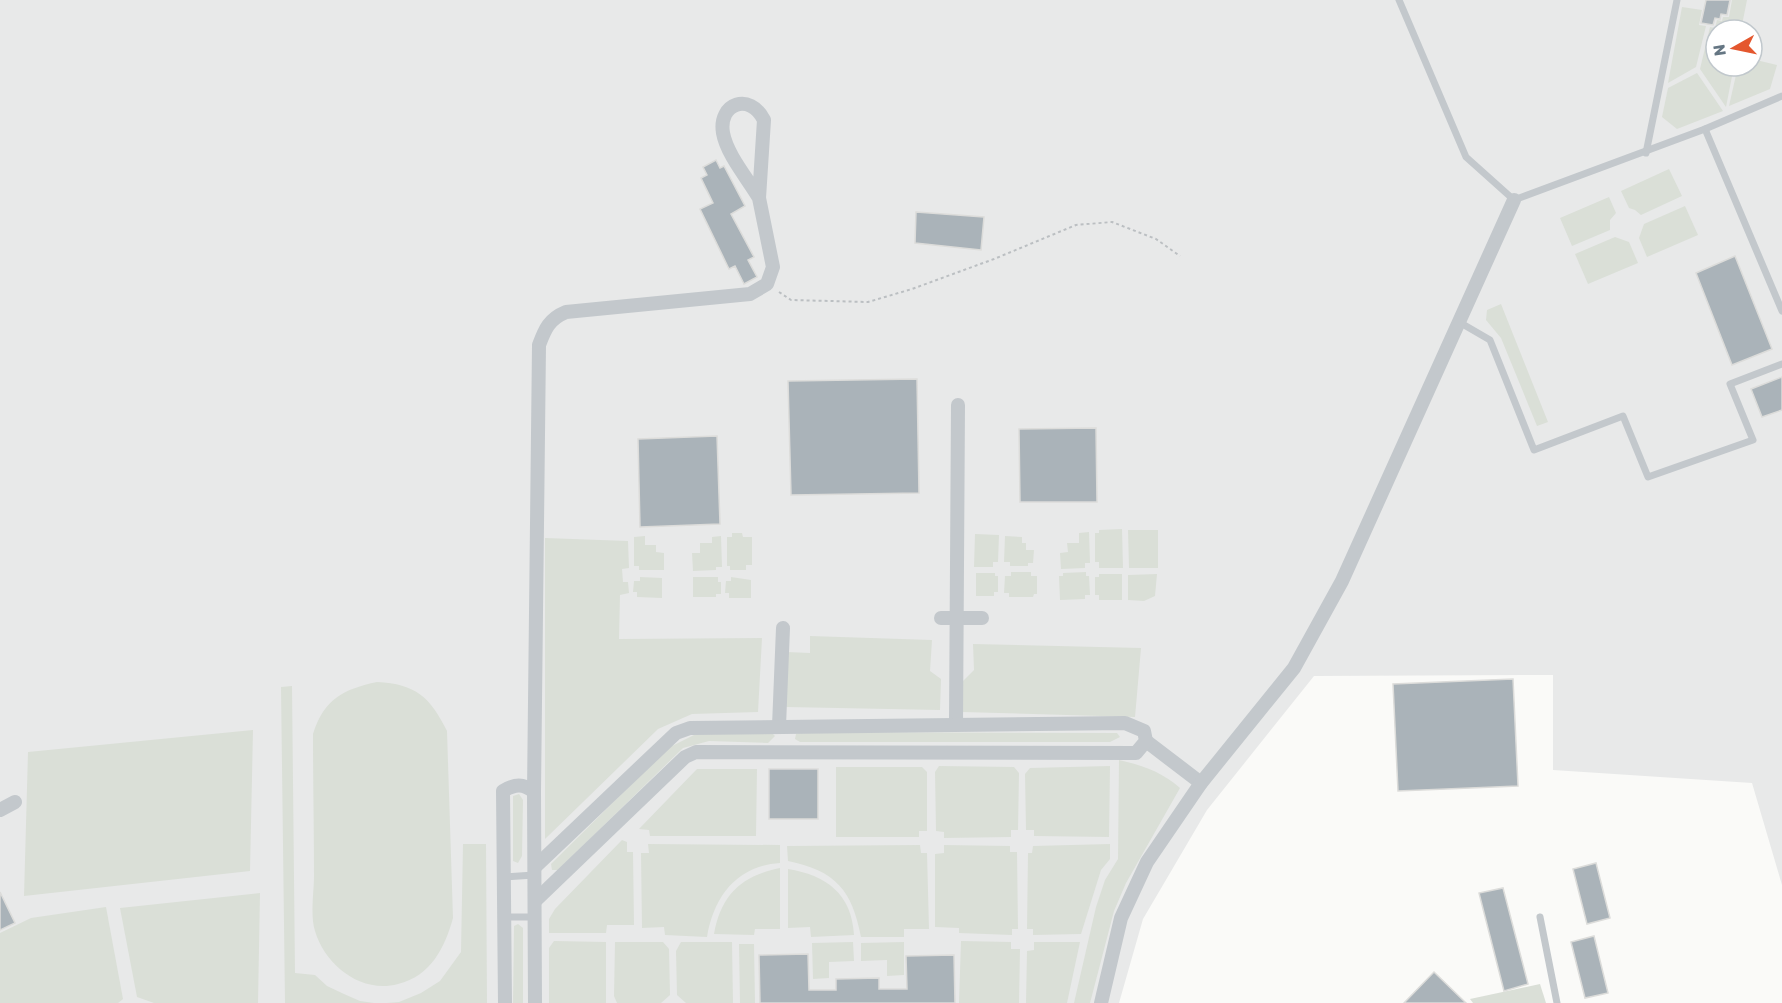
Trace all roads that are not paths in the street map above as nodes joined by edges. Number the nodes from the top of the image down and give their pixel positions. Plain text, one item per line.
1 (1399, 0) edge
2 (1677, 0) edge
3 (1782, 96) edge
4 (1706, 129) junction
5 (1646, 153) junction
6 (759, 198) junction
7 (1514, 200) junction
8 (1782, 311) edge
9 (1459, 322) junction
10 (1782, 364) edge
11 (958, 405) dead end
12 (941, 618) dead end
13 (956, 618) junction
14 (982, 618) dead end
15 (783, 628) dead end
16 (956, 724) junction
17 (778, 726) junction
18 (1146, 741) junction
19 (1201, 783) junction
20 (534, 792) junction
21 (15, 802) dead end
22 (0, 810) edge
23 (535, 871) junction
24 (504, 877) junction
25 (535, 900) junction
26 (504, 917) junction
27 (536, 917) junction
28 (1540, 917) dead end
29 (505, 1003) edge
30 (535, 1003) edge
31 (1101, 1003) edge
32 (1557, 1003) edge

1 - 7 lane
2 - 5 lane
3 - 4 lane
4 - 5 lane
4 - 8 lane
5 - 7 lane
6 - 6 street
6 - 20 street
7 - 9 street
9 - 10 lane
9 - 19 street
11 - 13 street
12 - 13 street
13 - 14 street
13 - 16 street
15 - 17 street
16 - 17 street
16 - 18 street
17 - 23 street
18 - 19 street
18 - 25 street
19 - 31 street
20 - 23 street
20 - 24 street
21 - 22 street
23 - 24 lane
23 - 25 street
24 - 26 street
25 - 27 street
26 - 27 lane
26 - 29 street
27 - 30 street
28 - 32 lane

